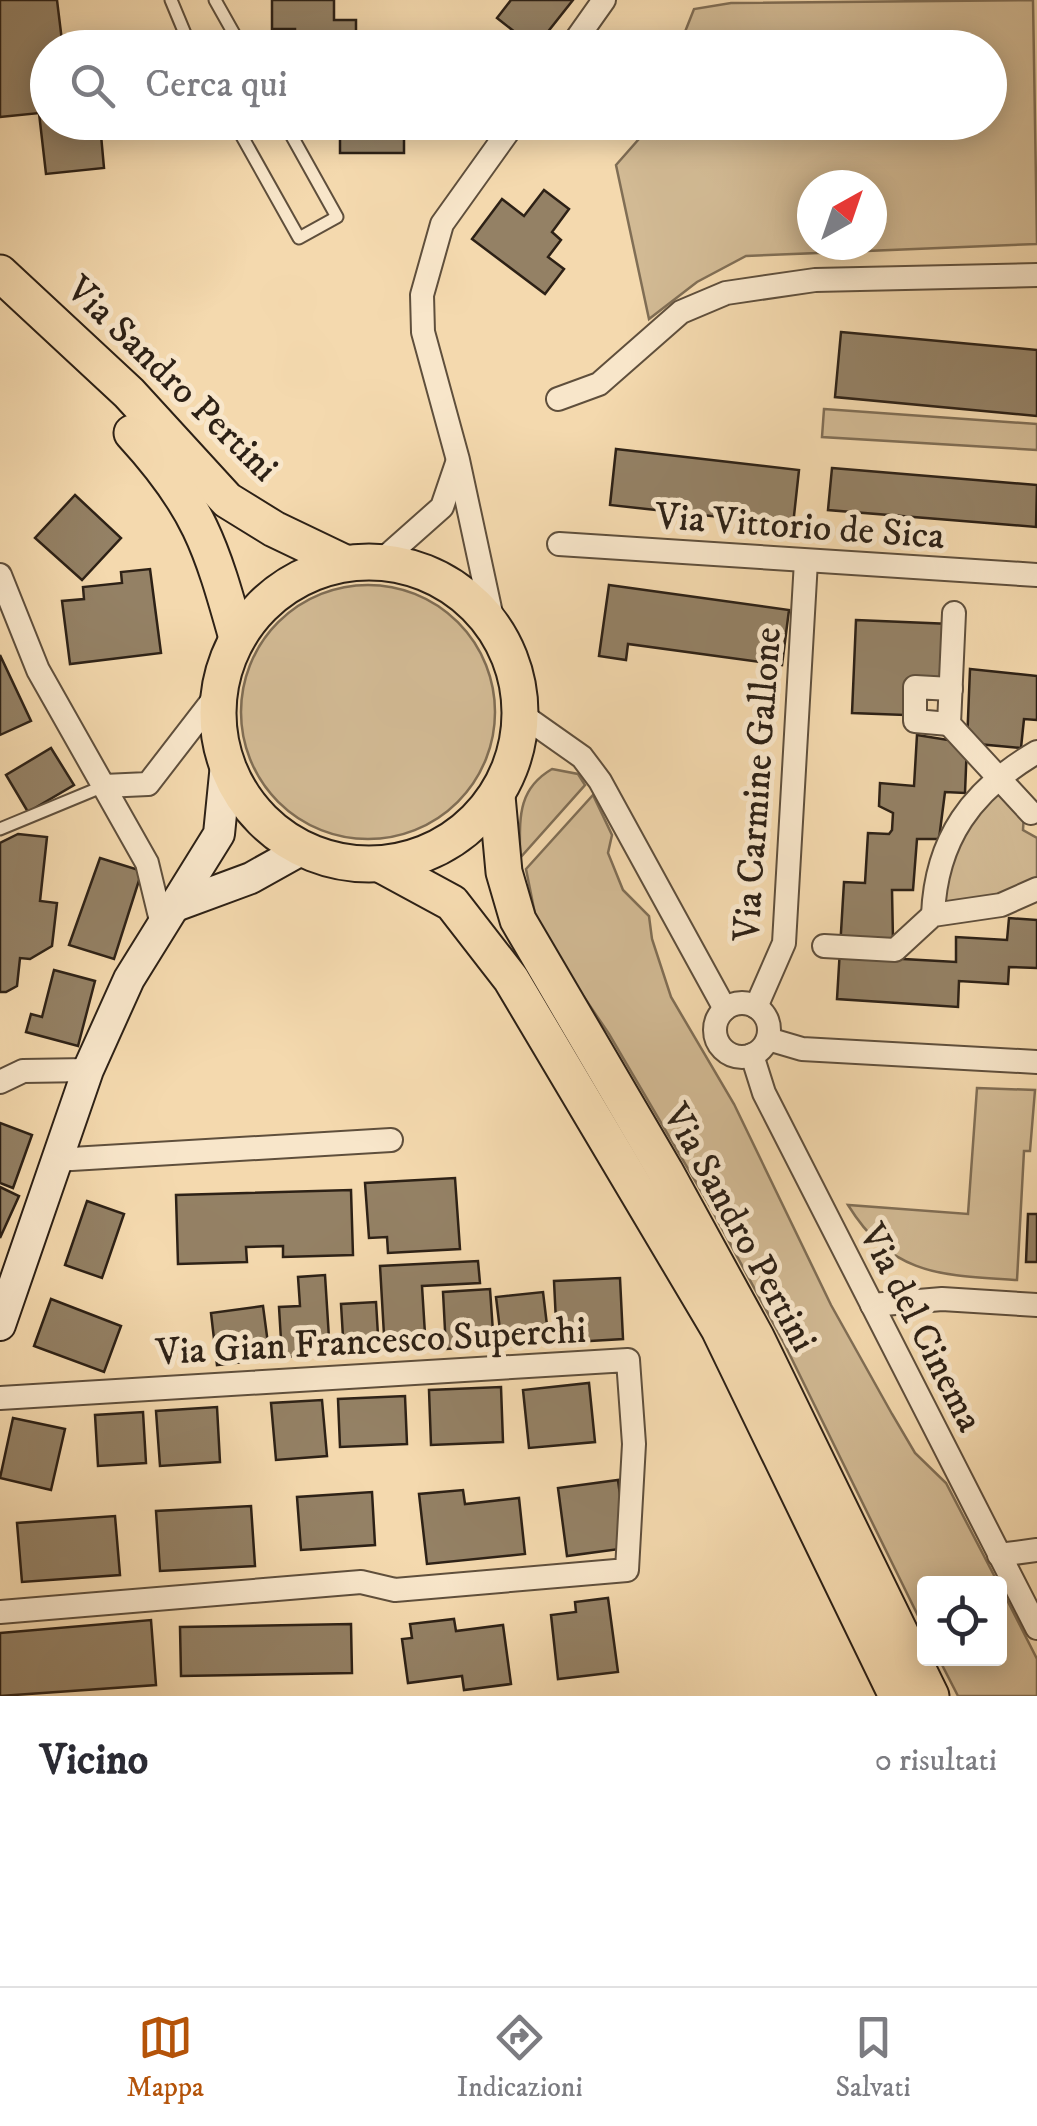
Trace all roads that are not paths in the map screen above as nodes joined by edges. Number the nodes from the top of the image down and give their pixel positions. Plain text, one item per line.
1 (170, 0) edge
2 (215, 0) edge
3 (604, 0) edge
4 (183, 30) edge
5 (232, 30) edge
6 (583, 30) edge
7 (244, 140) edge
8 (294, 140) edge
9 (503, 140) edge
10 (0, 273) edge
11 (1037, 275) edge
12 (0, 302) edge
13 (558, 399) dead end
14 (458, 460) junction
15 (559, 544) dead end
16 (806, 561) junction
17 (363, 562) junction
18 (0, 574) edge
19 (1037, 574) edge
20 (954, 613) dead end
21 (494, 627) junction
22 (237, 638) junction
23 (951, 689) junction
24 (219, 692) junction
25 (522, 714) junction
26 (949, 724) junction
27 (1037, 752) edge
28 (226, 764) junction
29 (998, 778) junction
30 (104, 786) junction
31 (497, 796) junction
32 (1035, 818) edge
33 (0, 830) edge
34 (303, 849) junction
35 (382, 864) junction
36 (1037, 889) edge
37 (170, 915) junction
38 (933, 915) junction
39 (824, 946) dead end
40 (756, 1007) junction
41 (725, 1009) junction
42 (760, 1047) junction
43 (1037, 1062) edge
44 (88, 1070) junction
45 (0, 1082) edge
46 (391, 1140) dead end
47 (55, 1160) junction
48 (872, 1305) junction
49 (1037, 1305) edge
50 (0, 1326) edge
51 (0, 1398) edge
52 (1037, 1550) edge
53 (1000, 1555) junction
54 (0, 1612) edge
55 (1037, 1628) edge
56 (896, 1696) edge
57 (931, 1696) edge

1 - 4 lane
2 - 5 lane
3 - 6 street
7 - 8 lane
9 - 14 street
10 - 17 main road, Via Sandro Pertini
11 - 13 street
12 - 22 main road, Via Sandro Pertini
14 - 17 street
14 - 21 street
15 - 16 street, Via Vittorio de Sica
16 - 19 street, Via Vittorio de Sica
16 - 40 street, Via Carmine Gallone
17 - 21 main road
17 - 22 main road
18 - 30 street
20 - 23 street
21 - 25 main road
22 - 24 main road
23 - 26 street
23 - 26 street
24 - 28 main road
24 - 30 street
25 - 31 main road
25 - 41 street
26 - 29 street
27 - 29 street
28 - 34 main road
28 - 37 main road
29 - 32 street
29 - 38 street
30 - 33 lane
30 - 37 street
31 - 35 main road
31 - 57 main road, Via Sandro Pertini
34 - 35 main road
34 - 37 main road
35 - 56 main road, Via Sandro Pertini
36 - 38 street
37 - 44 main road
38 - 39 street
40 - 41 street
40 - 42 street, Via del Cinema
41 - 42 street
42 - 43 street
42 - 48 street, Via del Cinema
44 - 45 street
44 - 47 main road
46 - 47 street
47 - 50 main road
48 - 49 street
48 - 53 street, Via del Cinema
51 - 54 street, Via Gian Francesco Superchi
52 - 53 street
53 - 55 street, Via del Cinema

